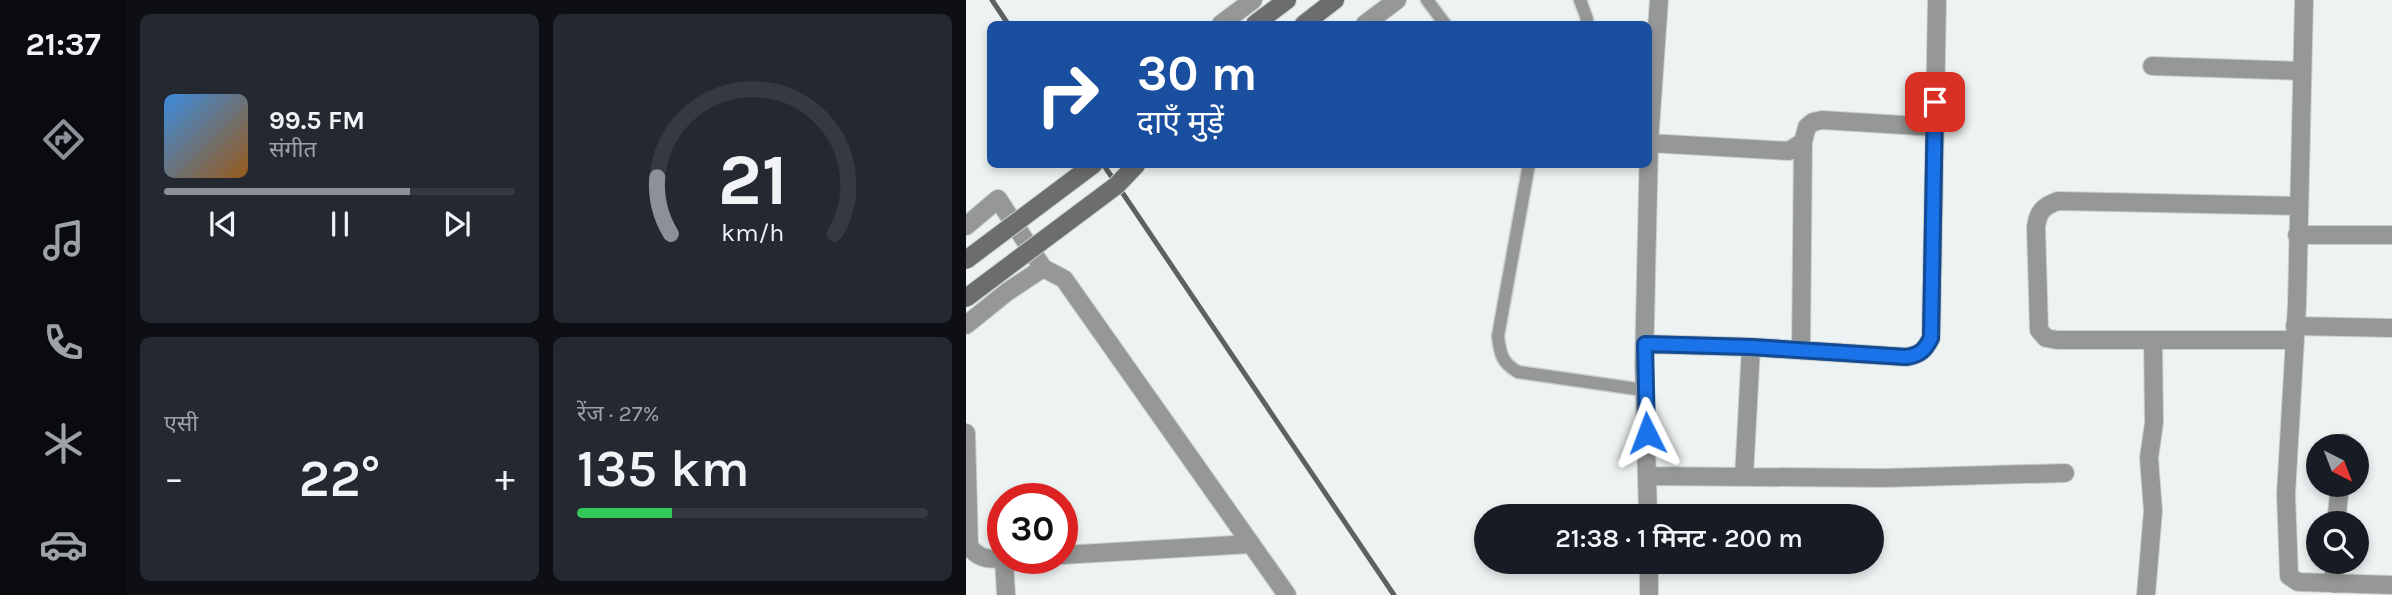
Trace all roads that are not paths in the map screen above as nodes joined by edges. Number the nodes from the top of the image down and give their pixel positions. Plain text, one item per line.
1 (1254, 0) edge
2 (1287, 0) edge
3 (1335, 0) edge
4 (1397, 0) edge
5 (1427, 0) edge
6 (1580, 0) edge
7 (1659, 0) edge
8 (1937, 0) edge
9 (2304, 0) edge
10 (1225, 21) edge
11 (1259, 21) edge
12 (1308, 21) edge
13 (1369, 21) edge
14 (1443, 21) edge
15 (1586, 21) edge
16 (2152, 66) dead end
17 (2302, 71) junction
18 (1652, 100) edge
19 (1935, 127) junction
20 (1803, 142) junction
21 (1652, 143) edge
22 (1089, 168) edge
23 (1133, 168) edge
24 (1529, 168) edge
25 (1649, 168) edge
26 (2298, 206) junction
27 (966, 226) edge
28 (2392, 234) edge
29 (2297, 235) junction
30 (966, 260) edge
31 (1044, 268) junction
32 (966, 298) edge
33 (966, 325) edge
34 (2392, 328) edge
35 (2295, 333) junction
36 (2153, 340) junction
37 (1645, 344) junction
38 (1751, 347) junction
39 (1801, 349) junction
40 (1644, 390) junction
41 (966, 433) edge
42 (2065, 473) dead end
43 (1647, 476) junction
44 (1744, 477) junction
45 (1648, 504) edge
46 (1251, 544) junction
47 (1078, 554) edge
48 (987, 559) edge
49 (1005, 574) edge
50 (1649, 574) edge
51 (2334, 574) edge
52 (2334, 584) junction
53 (2389, 588) edge
54 (1006, 595) edge
55 (1287, 595) edge
56 (1649, 595) edge
57 (2146, 595) edge

1 - 10 street
2 - 11 main road
3 - 12 main road
4 - 13 street
5 - 14 lane
6 - 15 lane
7 - 18 street
8 - 19 street
9 - 17 street
16 - 17 street
17 - 26 street
19 - 20 street
19 - 39 street
20 - 21 street
20 - 39 street
22 - 30 main road, bridge
23 - 32 main road, bridge
24 - 40 lane
25 - 37 street
26 - 29 street
26 - 36 street
27 - 31 street
28 - 29 street
29 - 35 street
31 - 33 street
31 - 46 street
34 - 35 street
35 - 36 street
35 - 52 street
36 - 57 street
37 - 38 street
37 - 40 street
38 - 39 street
38 - 44 street
40 - 43 street
41 - 48 street
42 - 44 street
43 - 44 street
43 - 45 street
46 - 47 street
46 - 55 street
49 - 54 street
50 - 56 street
51 - 52 street
52 - 53 street

